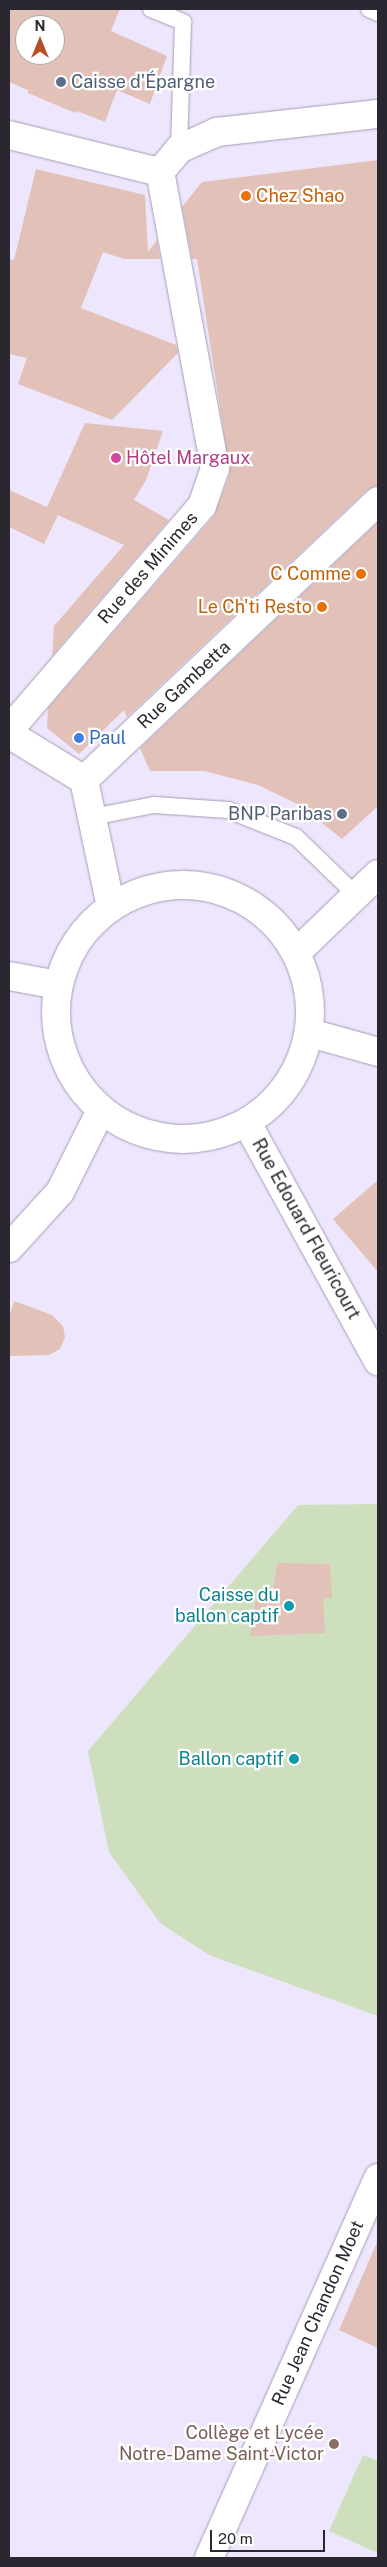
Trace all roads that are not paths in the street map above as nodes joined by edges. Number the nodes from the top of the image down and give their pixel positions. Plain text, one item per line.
1 (151, 9) edge
2 (369, 9) edge
3 (378, 13) edge
4 (378, 114) edge
5 (9, 135) edge
6 (179, 149) junction
7 (160, 172) junction
8 (378, 501) edge
9 (9, 730) edge
10 (9, 734) edge
11 (84, 780) junction
12 (92, 817) junction
13 (378, 874) edge
14 (356, 895) junction
15 (111, 907) junction
16 (297, 952) junction
17 (9, 976) edge
18 (58, 985) junction
19 (310, 1033) junction
20 (378, 1052) edge
21 (101, 1110) junction
22 (247, 1123) junction
23 (9, 1248) edge
24 (378, 1361) edge
25 (378, 2178) edge
26 (209, 2558) edge

1 - 6 lane
2 - 3 lane
4 - 6 main road
5 - 7 main road
6 - 7 main road
7 - 9 main road, Rue des Minimes
8 - 11 main road, Rue Gambetta
10 - 11 main road
11 - 12 main road
12 - 14 lane
12 - 15 main road
13 - 14 main road
14 - 16 main road
15 - 16 main road
15 - 18 main road
16 - 19 main road
17 - 18 main road
18 - 21 main road
19 - 20 main road
19 - 22 main road
21 - 22 main road
21 - 23 main road
22 - 24 main road, Rue Edouard Fleuricourt
25 - 26 main road, Rue Jean Chandon Moet

